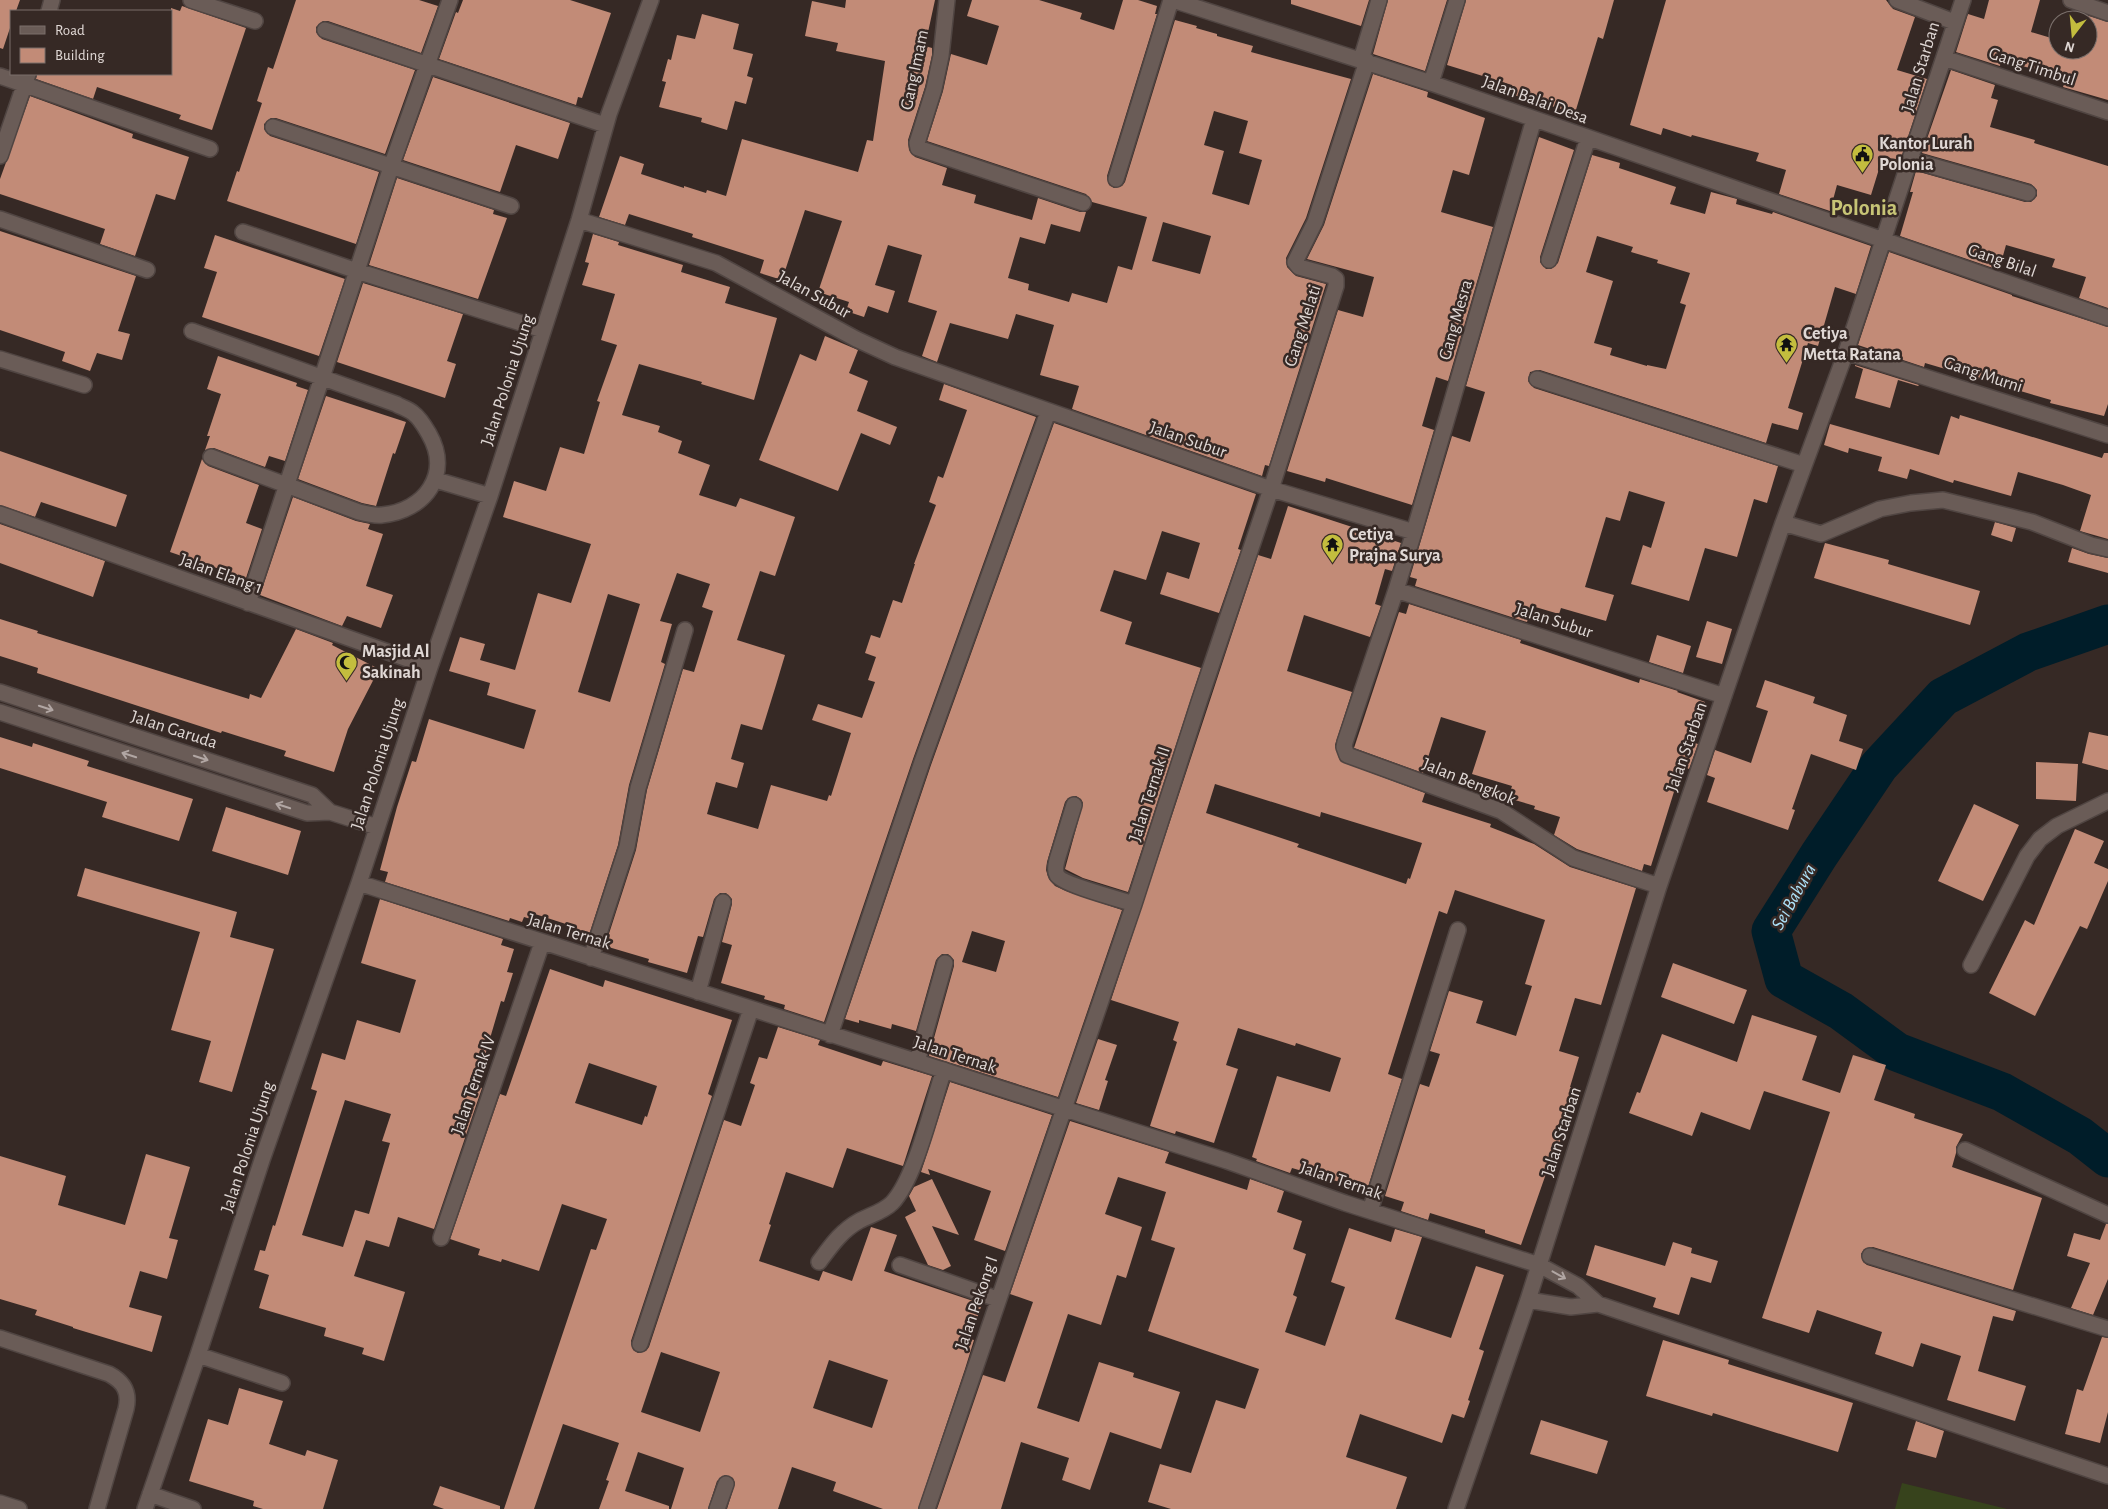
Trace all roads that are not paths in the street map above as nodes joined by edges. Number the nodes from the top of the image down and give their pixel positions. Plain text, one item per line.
1 (191, 0) edge
2 (450, 0) edge
3 (651, 0) edge
4 (947, 0) edge
5 (1172, 0) edge
6 (1379, 0) edge
7 (1457, 0) edge
8 (1897, 0) edge
9 (1963, 0) edge
10 (2070, 0) edge
11 (2108, 13) edge
12 (255, 21) dead end
13 (1954, 22) junction
14 (325, 30) dead end
15 (1944, 58) junction
16 (1364, 60) junction
17 (426, 64) junction
18 (0, 76) edge
19 (26, 79) edge
20 (1431, 83) junction
21 (2108, 112) edge
22 (1534, 118) junction
23 (605, 125) junction
24 (273, 127) dead end
25 (1588, 138) junction
26 (210, 149) dead end
27 (0, 156) edge
28 (1911, 160) junction
29 (391, 167) junction
30 (1116, 179) dead end
31 (2028, 193) dead end
32 (1083, 203) dead end
33 (511, 206) dead end
34 (0, 219) edge
35 (579, 220) junction
36 (244, 232) dead end
37 (1884, 241) junction
38 (1549, 260) dead end
39 (147, 270) dead end
40 (356, 271) junction
41 (2108, 318) edge
42 (543, 330) junction
43 (192, 331) dead end
44 (1846, 352) junction
45 (0, 360) edge
46 (321, 379) junction
47 (1536, 379) dead end
48 (84, 385) dead end
49 (1048, 412) junction
50 (2108, 435) edge
51 (211, 457) dead end
52 (1804, 465) junction
53 (436, 480) junction
54 (287, 485) junction
55 (1271, 489) junction
56 (490, 496) junction
57 (0, 514) edge
58 (1783, 523) junction
59 (1414, 532) junction
60 (2108, 549) edge
61 (1396, 590) junction
62 (248, 603) junction
63 (685, 630) dead end
64 (430, 667) junction
65 (0, 692) edge
66 (1724, 696) junction
67 (0, 712) edge
68 (78, 718) junction
69 (72, 736) junction
70 (312, 795) junction
71 (2108, 801) edge
72 (1074, 805) dead end
73 (330, 812) junction
74 (307, 813) junction
75 (377, 827) junction
76 (359, 884) junction
77 (1659, 886) junction
78 (723, 902) dead end
79 (1134, 904) junction
80 (1458, 930) dead end
81 (542, 943) junction
82 (591, 958) junction
83 (945, 963) dead end
84 (1971, 965) dead end
85 (698, 992) junction
86 (751, 1009) junction
87 (830, 1035) junction
88 (918, 1062) junction
89 (944, 1070) junction
90 (1063, 1109) junction
91 (1964, 1150) dead end
92 (1370, 1210) junction
93 (2108, 1215) edge
94 (441, 1238) dead end
95 (1870, 1256) dead end
96 (819, 1262) dead end
97 (900, 1265) dead end
98 (1539, 1265) junction
99 (998, 1299) junction
100 (1528, 1300) junction
101 (1598, 1304) junction
102 (2108, 1329) edge
103 (0, 1338) edge
104 (640, 1344) dead end
105 (198, 1355) junction
106 (282, 1384) dead end
107 (2108, 1476) edge
108 (726, 1484) dead end
109 (150, 1494) junction
110 (0, 1503) edge
111 (19, 1509) edge
112 (97, 1509) edge
113 (145, 1509) edge
114 (193, 1509) edge
115 (717, 1509) edge
116 (927, 1509) edge
117 (1456, 1509) edge

1 - 12 street
2 - 17 street
3 - 23 street, Jalan Polonia Ujung
4 - 32 street, Gang Imam
5 - 16 street, Jalan Balai Desa
5 - 30 street
6 - 16 street
7 - 20 street
8 - 13 street
9 - 13 street, Jalan Starban
10 - 11 street
13 - 15 street, Jalan Starban
14 - 17 street
15 - 21 street, Gang Timbul
15 - 28 street, Jalan Starban
16 - 20 street, Jalan Balai Desa
16 - 55 street, Gang Melati
17 - 23 street
17 - 29 street
18 - 19 street
19 - 26 street
19 - 27 street
20 - 22 street, Jalan Balai Desa
22 - 25 street, Jalan Balai Desa
22 - 59 street, Gang Mesra
23 - 35 street, Jalan Polonia Ujung
24 - 29 street
25 - 37 street, Jalan Balai Desa
25 - 38 street
28 - 31 street
28 - 37 street, Jalan Starban
29 - 33 street
29 - 40 street
34 - 39 street
35 - 42 street, Jalan Polonia Ujung
35 - 49 street, Jalan Subur
36 - 40 street
37 - 41 street, Gang Bilal
37 - 44 street, Jalan Starban
40 - 42 street
40 - 46 street
42 - 56 street, Jalan Polonia Ujung
43 - 46 street
44 - 50 street, Gang Murni
44 - 52 street, Jalan Starban
45 - 48 street
46 - 53 street
46 - 54 street
47 - 52 street
49 - 55 street, Jalan Subur
49 - 87 street
51 - 54 street
52 - 58 street, Jalan Starban
53 - 54 street
53 - 56 street
54 - 62 street
55 - 59 street, Jalan Subur
55 - 79 street, Jalan Ternak II
56 - 64 street, Jalan Polonia Ujung
57 - 62 street, Jalan Elang 1
58 - 60 street
58 - 66 street, Jalan Starban
59 - 61 street
61 - 66 street, Jalan Subur
61 - 77 street, Jalan Bengkok
62 - 64 street, Jalan Elang 1
63 - 82 street
64 - 75 street, Jalan Polonia Ujung
65 -> 68 street, Jalan Garuda
66 - 77 street, Jalan Starban
67 - 69 street, Jalan Garuda
68 - 69 street
68 -> 70 street, Jalan Garuda
74 -> 69 street, Jalan Garuda
70 - 73 street, Jalan Garuda
70 - 74 street
71 - 84 street
72 - 79 street
73 - 74 street, Jalan Garuda
73 - 75 street, Jalan Garuda
75 - 76 street, Jalan Polonia Ujung
76 - 81 street, Jalan Ternak
76 - 105 street, Jalan Polonia Ujung
77 - 98 street, Jalan Starban
78 - 85 street
79 - 90 street, Jalan Ternak II
80 - 92 street
81 - 82 street, Jalan Ternak
81 - 94 street, Jalan Ternak IV
82 - 85 street, Jalan Ternak
83 - 88 street
85 - 86 street, Jalan Ternak
86 - 87 street, Jalan Ternak
86 - 104 street
87 - 88 street, Jalan Ternak
88 - 89 street, Jalan Ternak
89 - 90 street, Jalan Ternak
89 - 96 street
90 - 92 street, Jalan Ternak
90 - 99 street, Jalan Pekong I
91 - 93 street
92 - 98 street, Jalan Ternak
95 - 102 street
97 - 99 street
98 - 100 street, Jalan Starban
98 -> 101 street, Jalan Ternak
99 - 116 street, Jalan Pekong I
100 - 101 street
100 - 117 street, Jalan Starban
101 - 107 street
103 - 112 street
105 - 106 street
105 - 109 street, Jalan Polonia Ujung
108 - 115 street
109 - 113 street, Jalan Polonia Ujung
109 - 114 street
110 - 111 street

